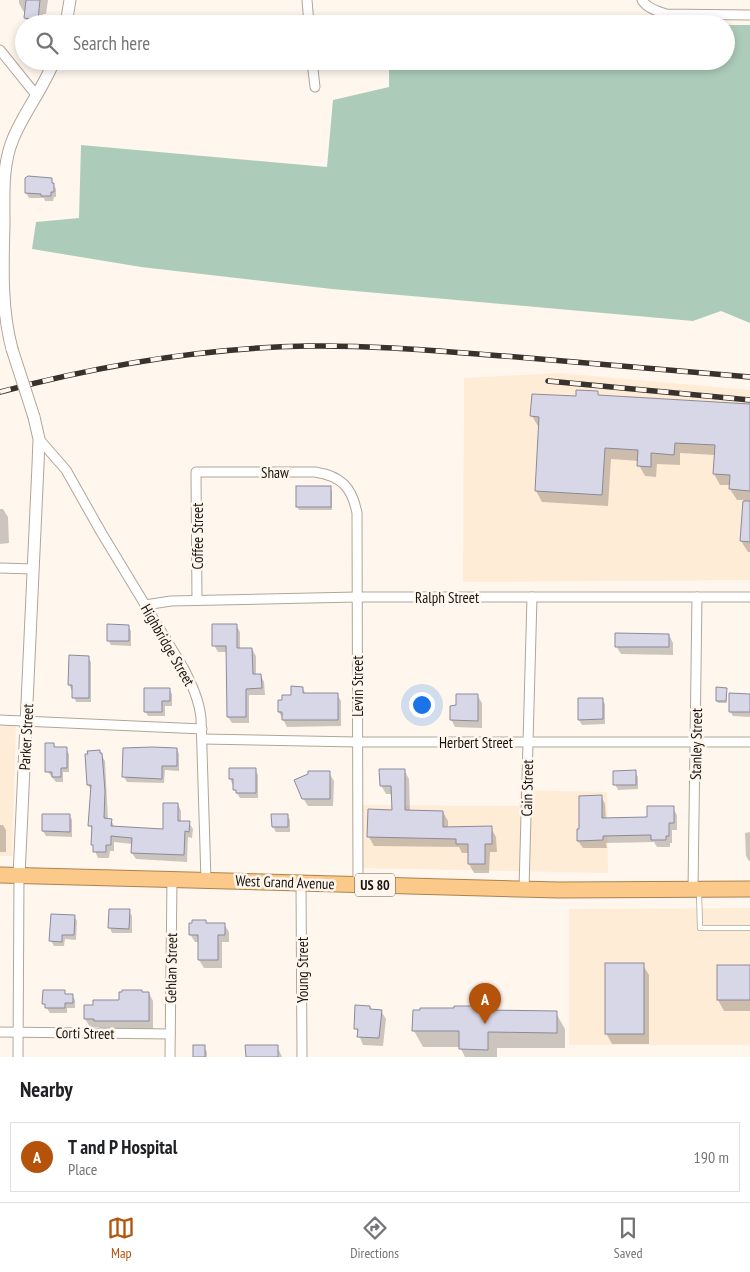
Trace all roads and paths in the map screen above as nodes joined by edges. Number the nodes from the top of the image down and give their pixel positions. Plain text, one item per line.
1 (70, 0) edge
2 (307, 0) edge
3 (644, 2) edge
4 (68, 15) edge
5 (308, 15) edge
6 (750, 15) edge
7 (0, 50) edge
8 (15, 68) edge
9 (17, 70) edge
10 (50, 70) edge
11 (313, 70) edge
12 (315, 87) dead end
13 (38, 96) junction
14 (3, 323) edge
15 (39, 439) junction
16 (196, 472) joint
17 (349, 489) joint
18 (0, 568) edge
19 (33, 569) junction
20 (357, 597) junction
21 (532, 597) junction
22 (697, 597) junction
23 (750, 597) edge
24 (197, 600) junction
25 (145, 605) junction
26 (0, 720) edge
27 (26, 721) junction
28 (202, 729) junction
29 (202, 739) junction
30 (357, 742) junction
31 (528, 742) junction
32 (696, 742) junction
33 (750, 742) edge
34 (0, 875) edge
35 (19, 876) junction
36 (172, 879) junction
37 (206, 880) junction
38 (301, 883) junction
39 (358, 884) junction
40 (524, 889) junction
41 (750, 889) edge
42 (696, 890) junction
43 (750, 928) edge
44 (0, 1032) edge
45 (18, 1032) junction
46 (170, 1034) junction
47 (18, 1057) edge
48 (170, 1057) edge
49 (302, 1057) edge

1 - 4 street
2 - 5 street
3 - 6 street
7 - 8 street
9 - 13 street
10 - 13 street, Parker Street
11 - 12 street
13 - 14 street, Parker Street
14 - 15 street, Parker Street, bridge
15 - 19 street, Parker Street
15 - 25 street, Highbridge Street
16 - 17 street, Shaw
16 - 24 street, Coffee Street
17 - 20 street, Levin Street
18 - 19 street
19 - 27 street, Parker Street
20 - 21 street, Ralph Street
20 - 24 street, Ralph Street
20 - 30 street, Levin Street
21 - 22 street, Ralph Street
21 - 31 street, Cain Street
22 - 23 street, Ralph Street
22 - 32 street, Stanley Street
24 - 25 street, Ralph Street
25 - 28 street, Highbridge Street
26 - 27 street
27 - 28 street
27 - 35 street, Parker Street
28 - 29 street, Highbridge Street
29 - 30 street, Herbert Street
29 - 37 street, Highbridge Street
30 - 31 street, Herbert Street
30 - 39 street, Levin Street
31 - 32 street, Herbert Street
31 - 40 street, Cain Street
32 - 33 street, Herbert Street
32 - 42 street, Stanley Street
34 - 35 highway, West Grand Avenue / US 80
35 - 36 highway, West Grand Avenue / US 80
35 - 45 street, Parker Street
36 - 37 highway, West Grand Avenue / US 80
36 - 46 street, Gehlan Street
37 - 38 highway, West Grand Avenue / US 80
38 - 39 highway, West Grand Avenue / US 80
38 - 49 street, Young Street
39 - 40 highway, West Grand Avenue / US 80
40 - 42 highway, West Grand Avenue / US 80
41 - 42 highway, West Grand Avenue / US 80
42 - 43 lane
44 - 45 street, Corti Street
45 - 46 street, Corti Street
45 - 47 street, Parker Street
46 - 48 street, Gehlan Street

